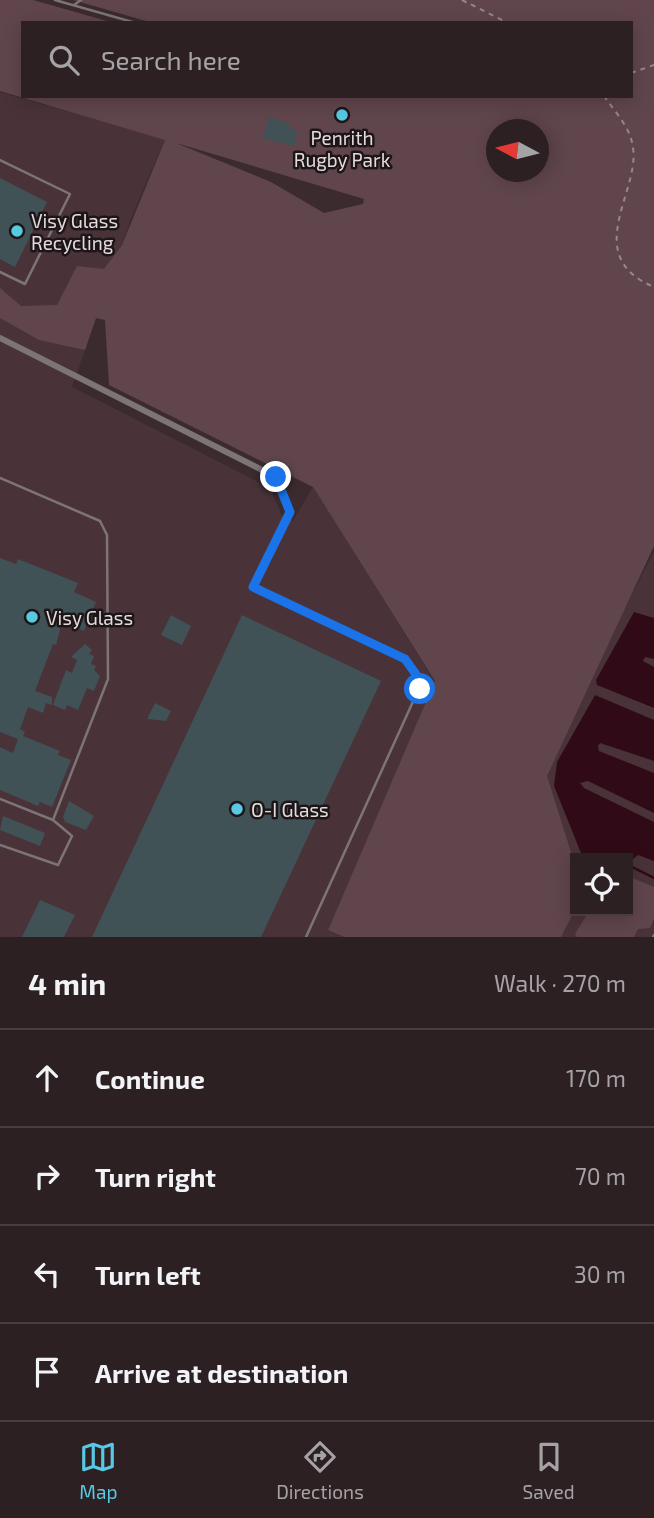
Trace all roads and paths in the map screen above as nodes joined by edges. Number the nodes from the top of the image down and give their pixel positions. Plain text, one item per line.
1 (55, 0) edge
2 (81, 0) edge
3 (462, 0) edge
4 (74, 5) junction
5 (129, 21) edge
6 (504, 21) edge
7 (654, 65) edge
8 (633, 72) edge
9 (605, 98) edge
10 (0, 160) edge
11 (0, 272) edge
12 (654, 287) edge
13 (0, 338) edge
14 (0, 478) edge
15 (287, 517) joint
16 (0, 799) edge
17 (53, 820) junction
18 (0, 845) edge
19 (306, 937) edge

1 - 4 lane
2 - 4 lane
3 - 6 path
4 - 5 lane
7 - 8 path
9 - 12 path
10 - 11 lane
13 - 15 street
14 - 17 lane
15 - 19 lane
16 - 17 lane
17 - 18 lane

